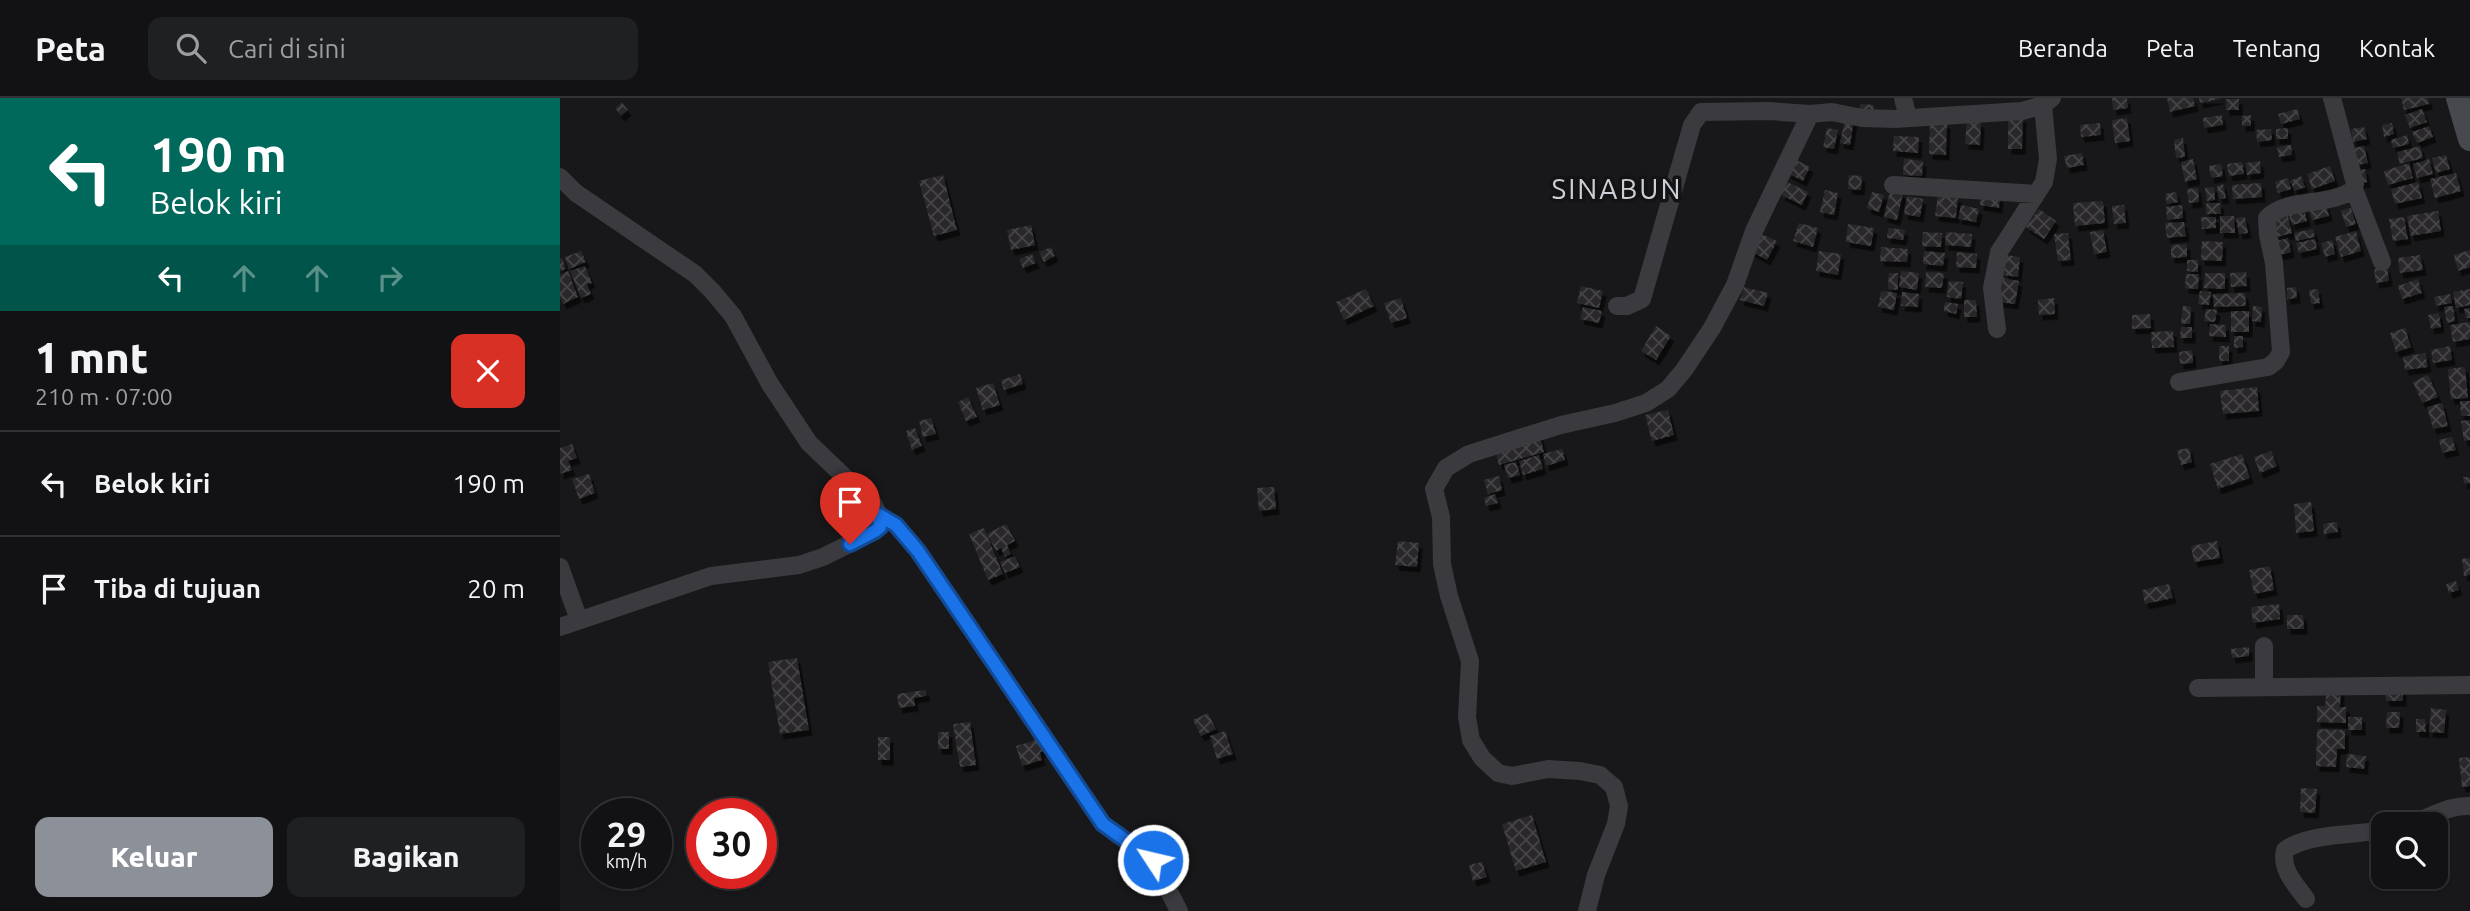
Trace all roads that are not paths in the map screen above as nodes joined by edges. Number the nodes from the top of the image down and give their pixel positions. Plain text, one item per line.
1 (1903, 98) edge
2 (2332, 98) edge
3 (2458, 98) edge
4 (2047, 101) edge
5 (1810, 114) junction
6 (1908, 118) junction
7 (2470, 139) edge
8 (560, 177) edge
9 (1893, 185) dead end
10 (2354, 189) junction
11 (2036, 194) junction
12 (2382, 262) dead end
13 (1617, 306) dead end
14 (1997, 329) dead end
15 (2179, 382) dead end
16 (879, 515) junction
17 (560, 566) edge
18 (579, 620) junction
19 (560, 626) edge
20 (2264, 646) dead end
21 (2470, 685) edge
22 (2264, 686) junction
23 (2198, 688) dead end
24 (2470, 806) edge
25 (2438, 812) edge
26 (2371, 832) edge
27 (2306, 899) dead end
28 (1180, 911) edge
29 (1587, 911) edge

1 - 6 street
2 - 10 street
3 - 7 street
4 - 6 street
4 - 11 street
5 - 6 street
5 - 13 street
5 - 29 street
8 - 16 street
9 - 11 street
10 - 12 street
10 - 15 street
11 - 14 street
16 - 18 street
16 - 28 street
17 - 18 street
18 - 19 street
20 - 22 street
21 - 22 street
22 - 23 street
24 - 25 street
26 - 27 street

